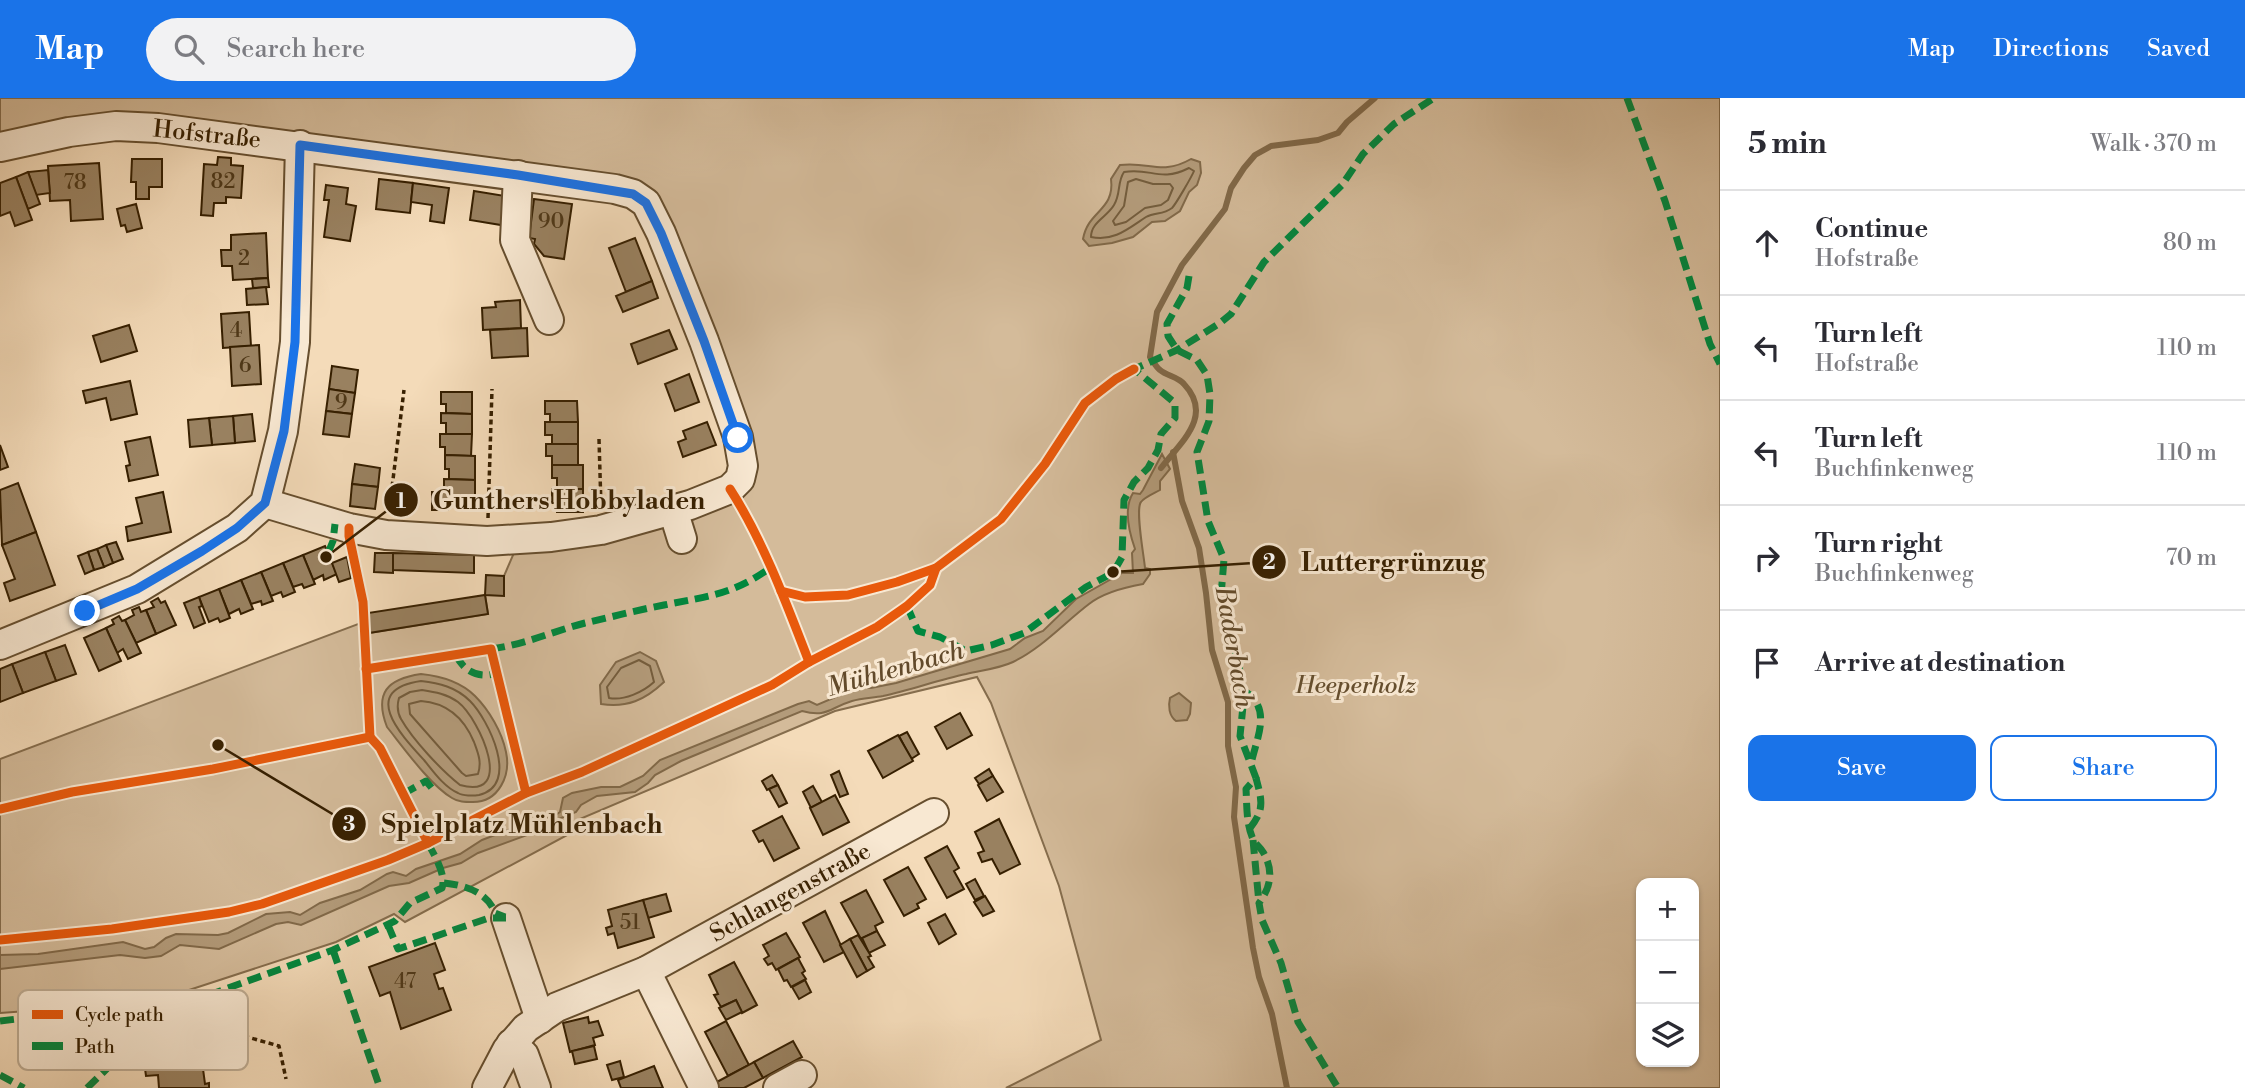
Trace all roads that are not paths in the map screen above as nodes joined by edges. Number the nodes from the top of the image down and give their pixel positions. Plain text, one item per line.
1 (300, 145) junction
2 (0, 147) edge
3 (518, 175) junction
4 (549, 320) dead end
5 (265, 503) junction
6 (673, 510) junction
7 (682, 539) dead end
8 (0, 645) edge
9 (934, 813) dead end
10 (506, 918) dead end
11 (646, 971) junction
12 (540, 1019) junction
13 (512, 1044) junction
14 (486, 1088) edge
15 (536, 1088) edge
16 (704, 1088) edge

1 - 2 street, Hofstraße
1 - 3 street, Hofstraße
1 - 5 street
3 - 4 street
3 - 6 street, Hofstraße
5 - 6 street
5 - 8 street
6 - 7 street
9 - 11 street, Schlangenstraße
10 - 12 street
11 - 12 street, Schlangenstraße
11 - 16 street
12 - 13 street, Schlangenstraße
13 - 14 street, Schlangenstraße
13 - 15 street

